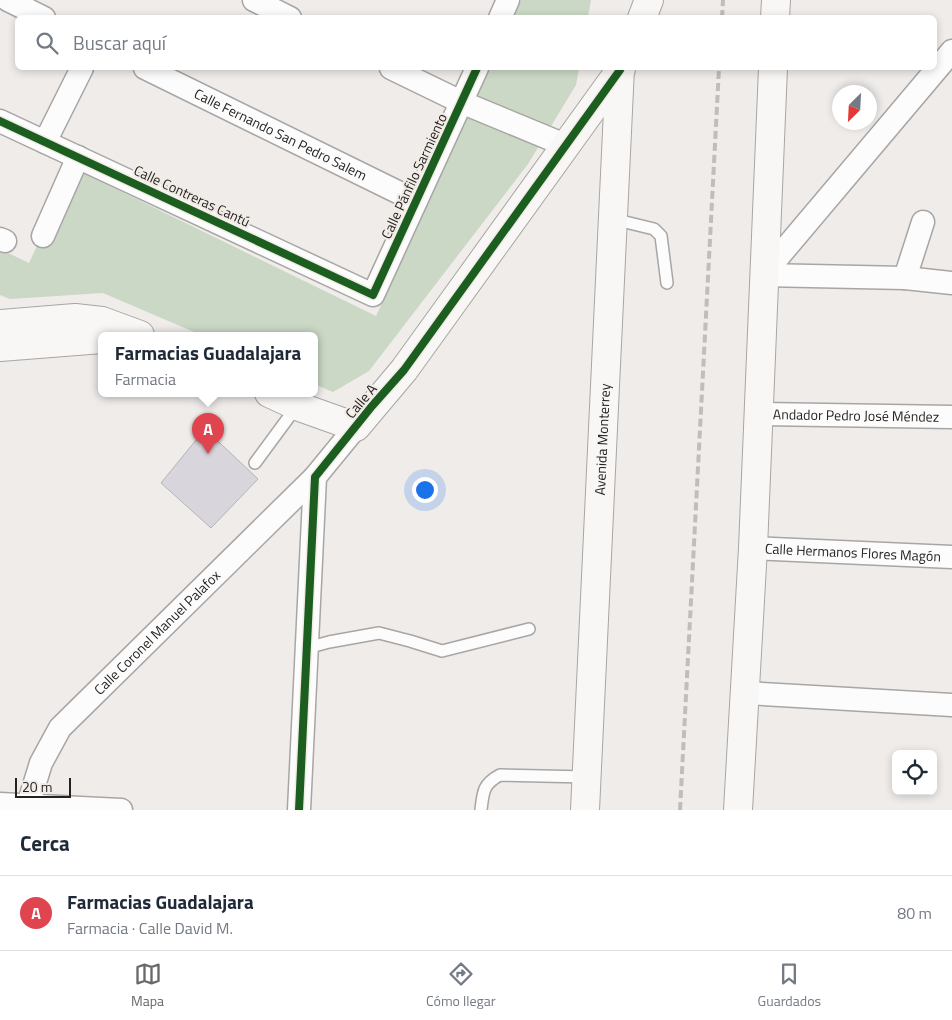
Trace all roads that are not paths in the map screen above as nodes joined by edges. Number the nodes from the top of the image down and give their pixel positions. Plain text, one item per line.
1 (254, 0) edge
2 (628, 0) edge
3 (649, 0) edge
4 (776, 0) edge
5 (13, 1) edge
6 (39, 15) edge
7 (284, 15) edge
8 (626, 15) edge
9 (643, 15) edge
10 (776, 15) edge
11 (952, 51) edge
12 (937, 69) edge
13 (81, 70) edge
14 (149, 70) edge
15 (395, 70) edge
16 (476, 70) edge
17 (620, 70) edge
18 (621, 70) edge
19 (773, 70) edge
20 (936, 70) edge
21 (461, 102) junction
22 (0, 121) edge
23 (45, 142) junction
24 (565, 145) junction
25 (78, 157) junction
26 (416, 201) junction
27 (613, 219) junction
28 (924, 222) dead end
29 (43, 236) dead end
30 (763, 274) junction
31 (905, 278) junction
32 (667, 283) dead end
33 (952, 283) edge
34 (373, 295) joint
35 (0, 324) edge
36 (126, 332) edge
37 (98, 339) edge
38 (0, 347) edge
39 (278, 397) edge
40 (298, 406) junction
41 (950, 411) edge
42 (758, 414) junction
43 (356, 427) junction
44 (255, 463) dead end
45 (315, 477) junction
46 (753, 548) junction
47 (952, 557) edge
48 (529, 629) dead end
49 (307, 648) junction
50 (745, 693) junction
51 (952, 705) edge
52 (586, 777) junction
53 (0, 804) edge
54 (28, 805) junction
55 (121, 810) edge
56 (299, 810) edge
57 (481, 810) edge
58 (585, 810) edge
59 (738, 810) edge

1 - 7 street
2 - 8 main road
3 - 9 main road
4 - 10 main road
5 - 6 street
11 - 12 street
13 - 23 street
14 - 26 street, Calle Fernando San Pedro Salem
15 - 21 street
16 - 21 street, Calle Pánfilo Sarmiento
17 - 24 main road, Calle A
18 - 27 main road, Avenida Monterrey
19 - 30 main road
20 - 30 street
21 - 24 street
21 - 26 street, Calle Pánfilo Sarmiento
22 - 23 street, Calle Contreras Cantú
23 - 25 street, Calle Contreras Cantú
24 - 43 main road, Calle A
25 - 29 street
25 - 34 street, Calle Contreras Cantú
26 - 34 street, Calle Pánfilo Sarmiento
27 - 32 lane
27 - 52 main road, Avenida Monterrey
28 - 31 street
30 - 31 street
30 - 42 main road
31 - 33 street
35 - 36 main road
37 - 38 main road
39 - 40 main road
40 - 43 main road
40 - 44 lane
41 - 42 street, Andador Pedro José Méndez
42 - 46 main road
43 - 45 street, Calle A
45 - 49 street
45 - 54 street, Calle Coronel Manuel Palafox
46 - 47 street, Calle Hermanos Flores Magón
46 - 50 main road
48 - 49 lane
49 - 56 street
50 - 51 street
50 - 59 main road
52 - 57 lane
52 - 58 main road, Avenida Monterrey
53 - 54 street
54 - 55 street

